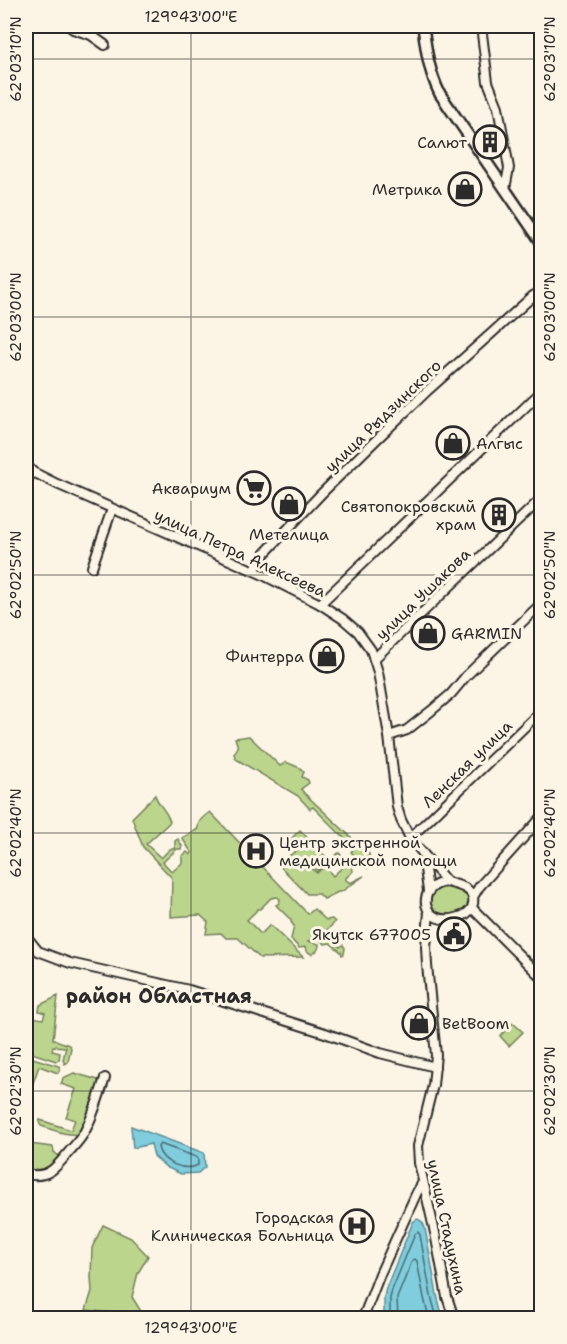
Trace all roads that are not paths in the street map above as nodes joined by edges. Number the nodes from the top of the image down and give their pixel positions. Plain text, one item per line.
1 (423, 26) edge
2 (481, 26) edge
3 (75, 27) edge
4 (105, 45) dead end
5 (505, 189) junction
6 (542, 243) edge
7 (542, 291) edge
8 (542, 391) edge
9 (26, 465) edge
10 (33, 472) junction
11 (26, 480) edge
12 (542, 498) edge
13 (112, 509) junction
14 (92, 567) dead end
15 (254, 570) junction
16 (542, 603) edge
17 (320, 604) junction
18 (375, 659) junction
19 (542, 710) edge
20 (389, 736) junction
21 (542, 817) edge
22 (410, 838) junction
23 (423, 853) junction
24 (447, 882) junction
25 (479, 887) junction
26 (466, 888) junction
27 (428, 891) junction
28 (473, 897) junction
29 (473, 909) junction
30 (429, 912) junction
31 (440, 920) junction
32 (428, 927) junction
33 (26, 936) edge
34 (542, 978) edge
35 (435, 1067) junction
36 (105, 1078) dead end
37 (26, 1174) edge
38 (423, 1182) junction
39 (363, 1318) edge
40 (454, 1318) edge

1 - 5 main road
2 - 5 street
3 - 4 street
5 - 6 main road
7 - 15 street, улица Рыдзинского
8 - 17 street
9 - 10 street, улица Петра Алексеева
10 - 11 street
10 - 13 street, улица Петра Алексеева
12 - 18 street, улица Ушакова
13 - 14 street
13 - 15 street, улица Петра Алексеева
15 - 17 street, улица Петра Алексеева
16 - 20 street
17 - 18 street, улица Петра Алексеева
18 - 20 street, улица Петра Алексеева
19 - 22 street, Ленская улица
20 - 22 street, улица Петра Алексеева
21 - 25 street
22 - 23 street, улица Петра Алексеева
23 - 24 street, улица Петра Алексеева
23 - 27 street
24 - 26 street
24 - 27 street
25 - 26 street
25 - 28 street
26 - 28 street
27 - 30 street
28 - 29 street
29 - 31 street
29 - 34 street
30 - 31 street
30 - 32 street, улица Стадухина
31 - 32 street
32 - 35 street, улица Стадухина
33 - 35 street
35 - 38 street, улица Стадухина
36 - 37 street
38 - 39 street
38 - 40 street, улица Стадухина

